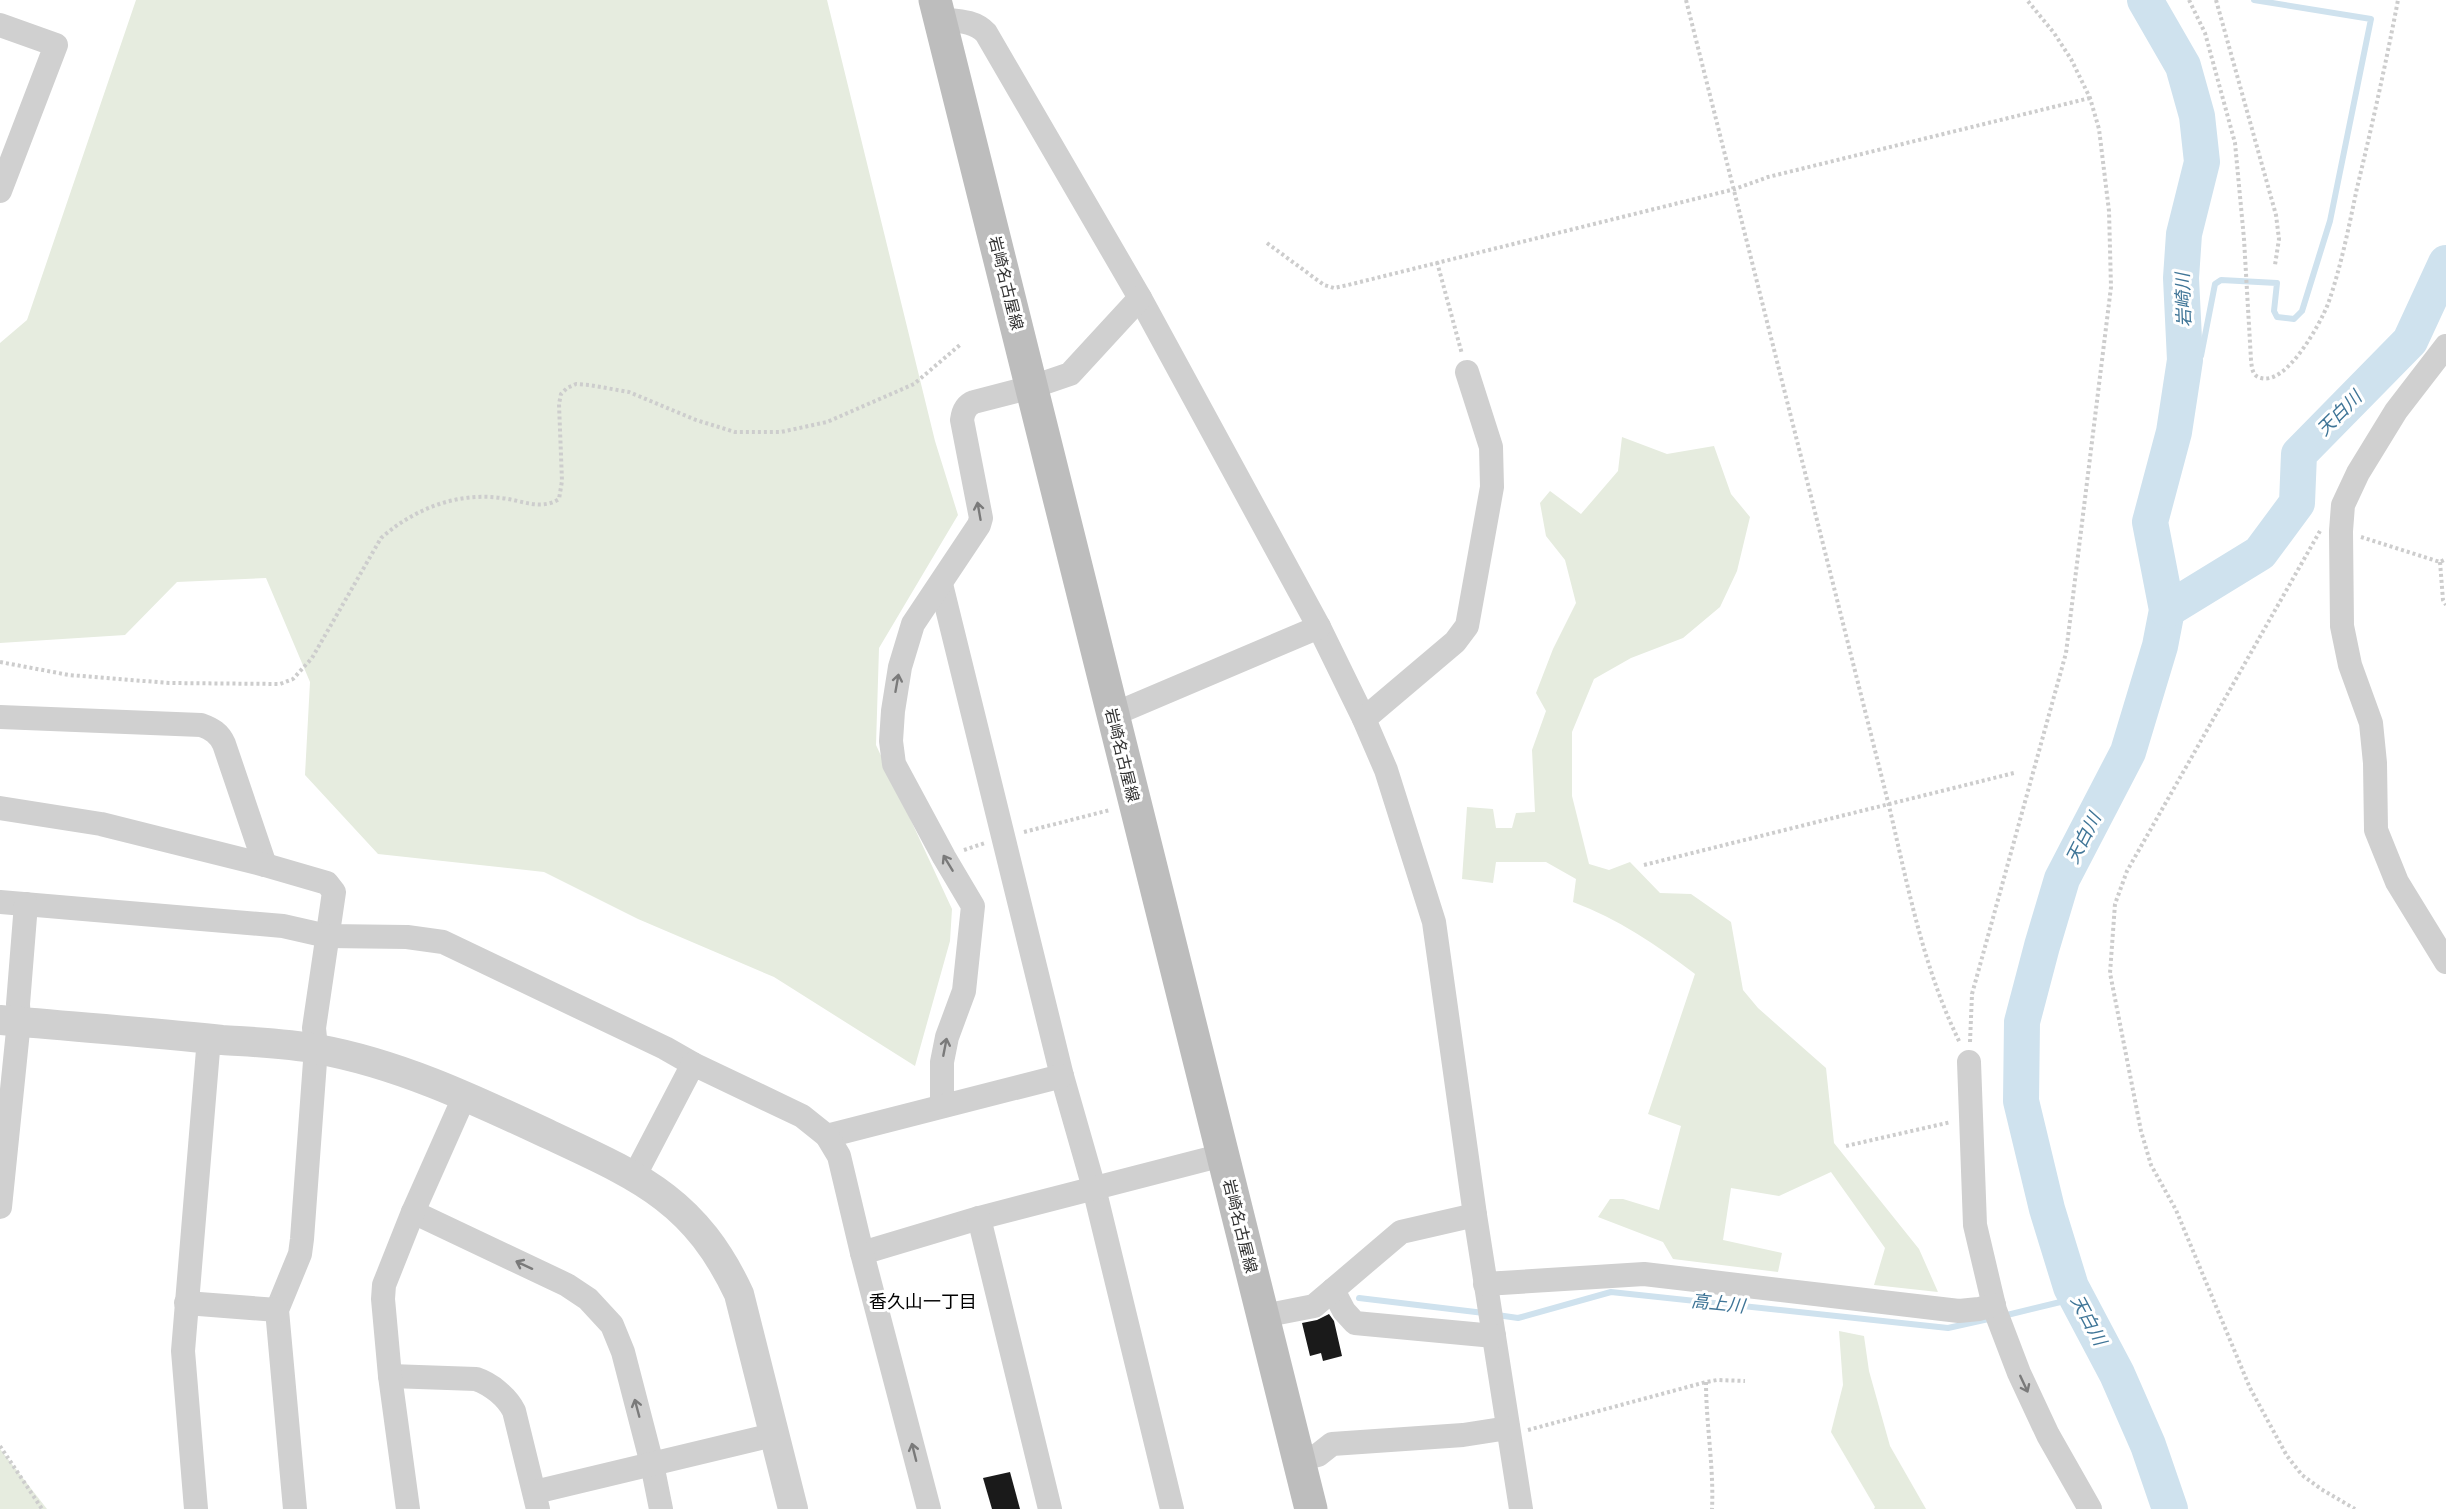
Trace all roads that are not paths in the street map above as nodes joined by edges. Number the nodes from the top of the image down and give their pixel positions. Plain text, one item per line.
1 (937, 9) edge
2 (0, 25) edge
3 (0, 191) edge
4 (1140, 298) junction
5 (2446, 346) edge
6 (1467, 372) road end
7 (1032, 387) junction
8 (941, 584) junction
9 (1319, 627) junction
10 (1112, 715) junction
11 (0, 717) edge
12 (1364, 719) junction
13 (0, 808) edge
14 (265, 864) junction
15 (0, 902) edge
16 (26, 904) junction
17 (327, 936) junction
18 (2446, 962) edge
19 (10, 1020) edge
20 (209, 1038) junction
21 (316, 1048) junction
22 (1969, 1062) road end
23 (693, 1064) junction
24 (1062, 1076) junction
25 (465, 1095) junction
26 (942, 1106) junction
27 (827, 1136) junction
28 (4, 1139) edge
29 (1223, 1155) junction
30 (634, 1175) junction
31 (1094, 1188) junction
32 (0, 1207) edge
33 (413, 1212) junction
34 (1475, 1215) junction
35 (979, 1218) junction
36 (862, 1253) junction
37 (1333, 1290) junction
38 (186, 1303) junction
39 (277, 1310) junction
40 (1490, 1312) junction
41 (1997, 1315) junction
42 (1263, 1316) junction
43 (390, 1377) junction
44 (1508, 1432) junction
45 (773, 1435) junction
46 (1299, 1460) junction
47 (652, 1464) junction
48 (536, 1500) edge
49 (196, 1509) edge
50 (295, 1509) edge
51 (408, 1509) edge
52 (661, 1509) edge
53 (794, 1509) edge
54 (929, 1509) edge
55 (1050, 1509) edge
56 (1172, 1509) edge
57 (1311, 1509) edge
58 (1521, 1509) edge
59 (2090, 1509) edge

1 - 4 street
1 - 7 main road, 岩崎名古屋線
2 - 3 street
4 - 7 street
4 - 9 street
5 - 18 street
6 - 12 street
8 -> 7 street
7 - 10 main road, 岩崎名古屋線
8 - 24 street
26 -> 8 street
9 - 10 street
9 - 12 street
10 - 29 main road, 岩崎名古屋線
11 - 14 street
12 - 34 street
13 - 14 street
14 - 17 street
15 - 16 street
16 - 17 street
16 - 19 street
17 - 21 street
17 - 23 street
19 - 20 street
19 - 28 street
20 - 21 street
20 - 38 street
21 - 25 street
21 - 39 street
22 - 41 street
23 - 27 street
23 - 30 street
24 - 26 street
24 - 31 street
25 - 30 street
25 - 33 street
26 - 27 street
27 - 36 street
28 - 32 street
29 - 31 street
29 - 42 main road, 岩崎名古屋線
30 - 45 street
31 - 35 street
31 - 56 street
33 - 43 street
47 -> 33 street
34 - 37 street
34 - 40 street
35 - 36 street
35 - 55 street
54 -> 36 street
37 - 40 street
37 - 42 street
38 - 39 street
38 - 49 street
39 - 50 street
40 - 41 street
40 - 44 street
41 -> 59 street
42 - 46 main road, 岩崎名古屋線
43 - 48 street
43 - 51 street
44 - 46 street
44 - 58 street
45 - 47 street
45 - 53 street
46 - 57 main road, 岩崎名古屋線
47 - 48 street
47 - 52 street

